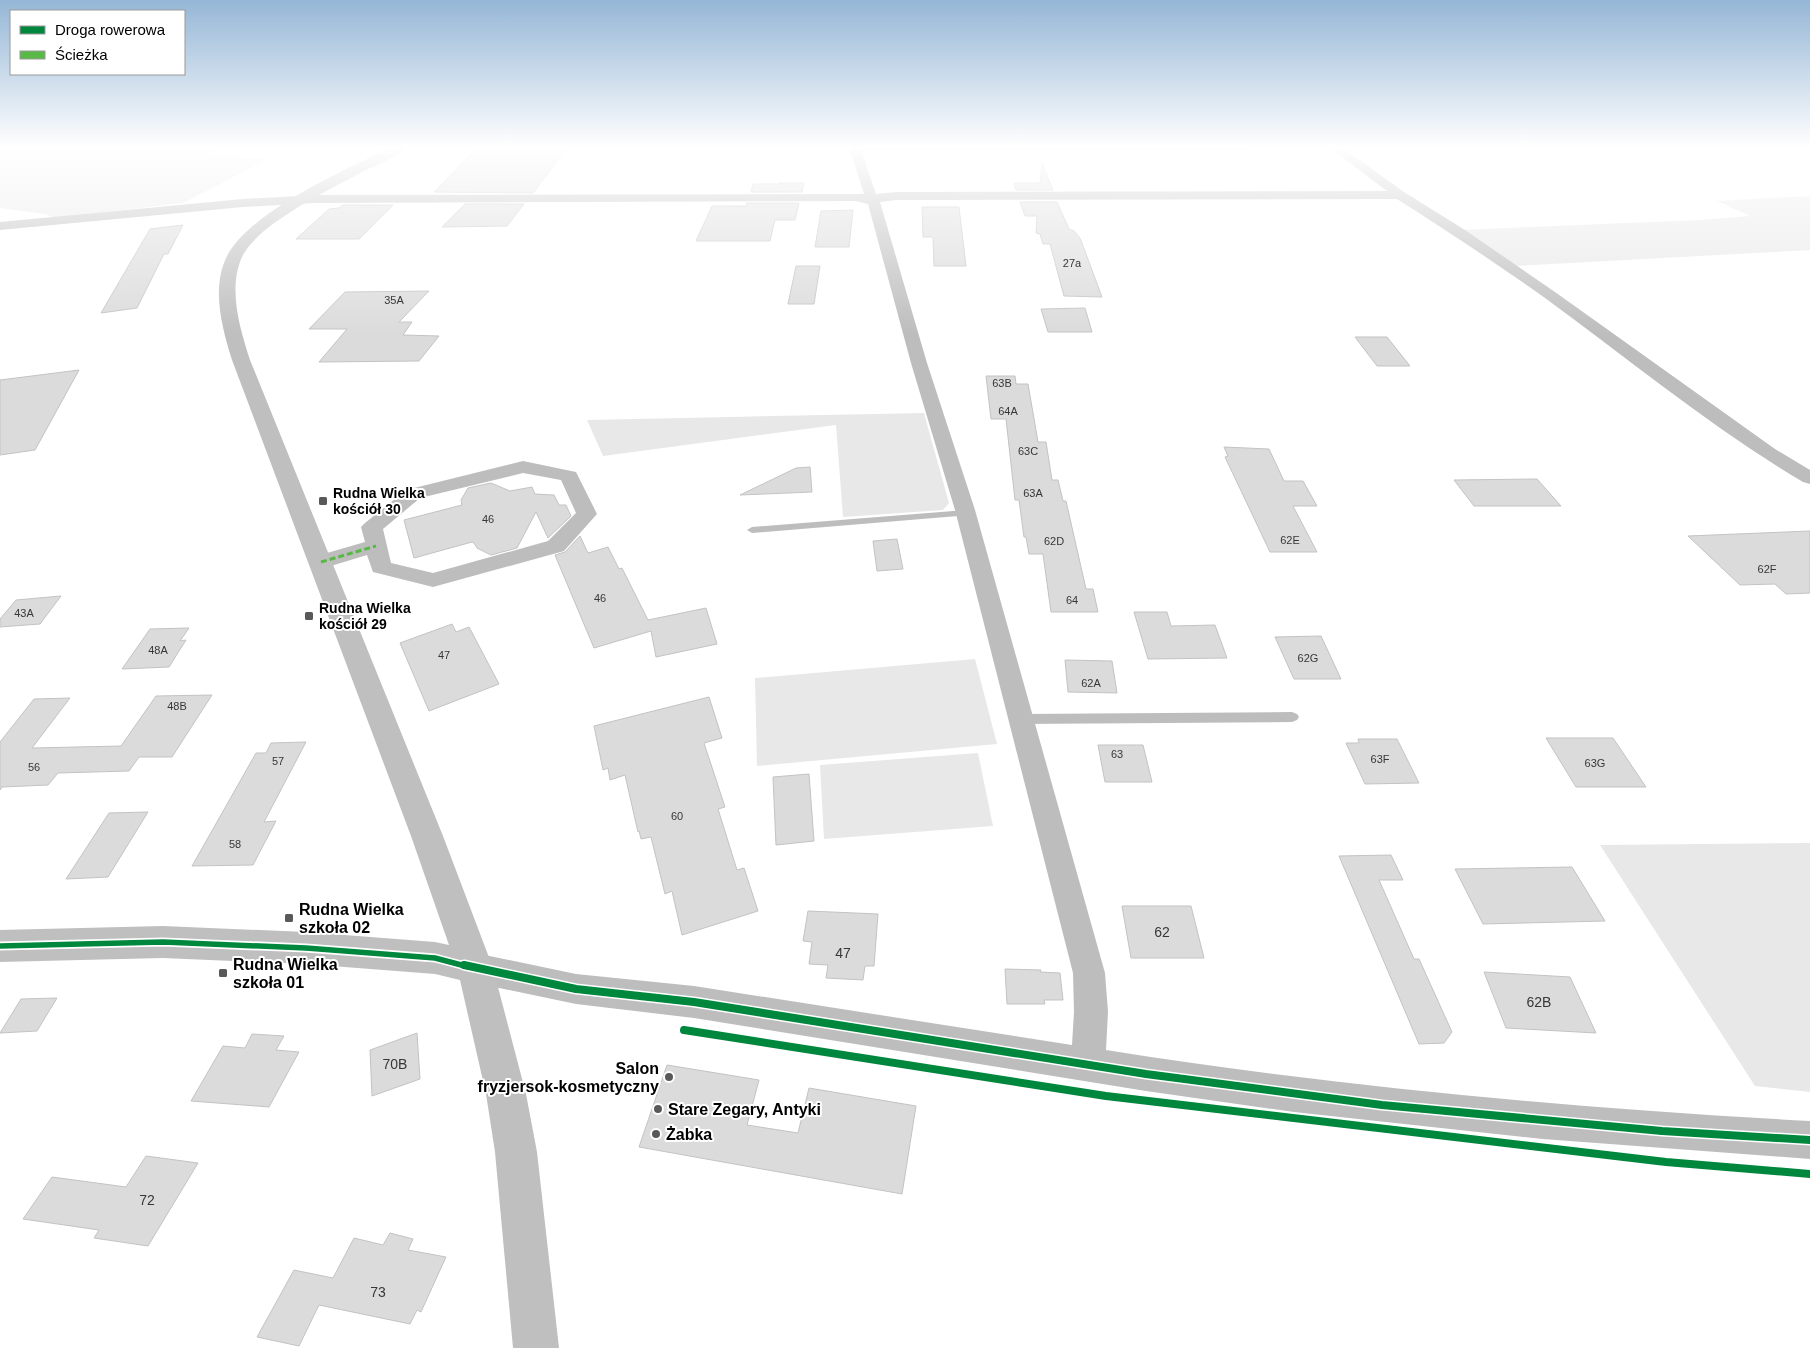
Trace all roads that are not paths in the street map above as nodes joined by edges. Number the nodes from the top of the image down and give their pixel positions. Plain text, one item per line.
1 (190, 209) edge
2 (288, 209) edge
3 (877, 209) edge
4 (1422, 209) edge
5 (10, 212) dead end
6 (38, 222) junction
7 (0, 226) edge
8 (1810, 478) edge
9 (966, 513) junction
10 (752, 530) dead end
11 (376, 546) junction
12 (321, 562) junction
13 (1292, 717) dead end
14 (1021, 719) junction
15 (0, 946) edge
16 (475, 968) junction
17 (1088, 1065) junction
18 (1810, 1140) edge
19 (536, 1348) edge

1 - 6 street
2 - 12 street
3 - 9 street
4 - 8 street
5 - 6 street
6 - 7 street
9 - 10 lane
9 - 14 street
11 - 11 street
11 - 12 street
12 - 16 street
13 - 14 lane
14 - 17 street
15 - 16 street
16 - 17 street
16 - 19 street
17 - 18 street

